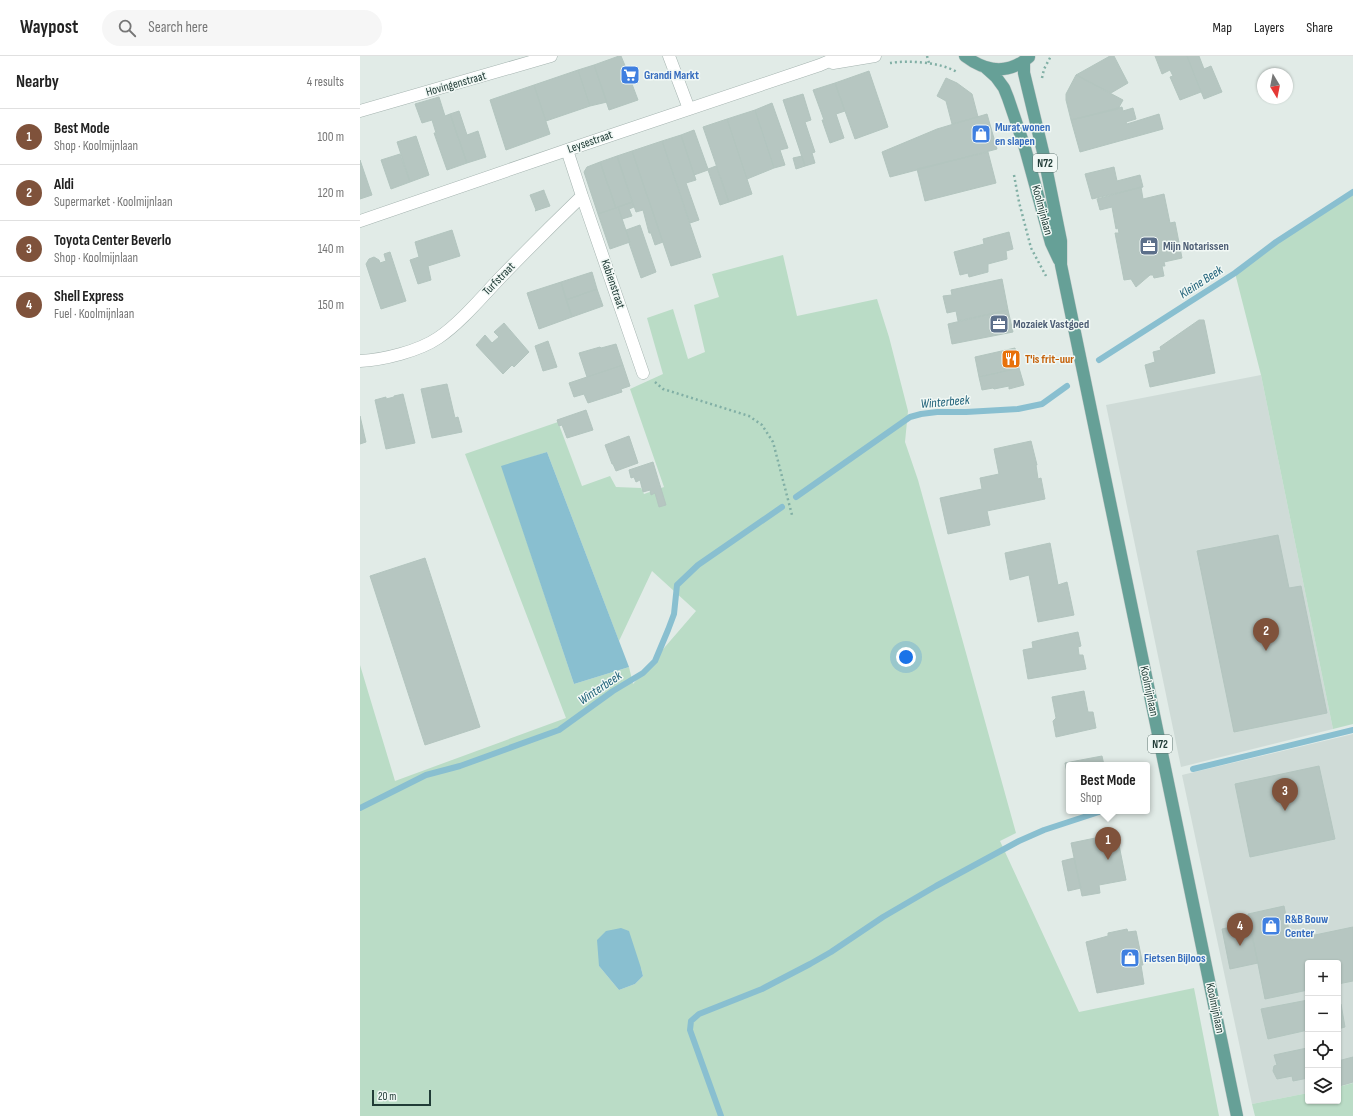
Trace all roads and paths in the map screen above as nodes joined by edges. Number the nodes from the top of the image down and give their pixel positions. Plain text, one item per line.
1 (551, 56) edge
2 (669, 56) edge
3 (841, 56) edge
4 (875, 56) edge
5 (927, 56) edge
6 (965, 56) edge
7 (1027, 59) edge
8 (886, 63) dead end
9 (929, 63) junction
10 (820, 65) junction
11 (986, 68) junction
12 (959, 73) dead end
13 (689, 109) junction
14 (360, 111) edge
15 (566, 150) junction
16 (1014, 173) dead end
17 (582, 196) junction
18 (360, 221) edge
19 (1061, 265) junction
20 (1047, 279) dead end
21 (360, 361) edge
22 (643, 373) joint
23 (792, 515) dead end
24 (1237, 1116) edge

1 - 14 street, Hovingenstraat
2 - 13 street
3 - 10 street, Leysestraat
4 - 10 street, Leysestraat
5 - 9 path
6 - 11 main road, N72
7 - 11 main road, N72
7 - 19 main road, Koolmijnlaan / N72
8 - 9 path
9 - 12 path
10 - 13 street, Leysestraat
11 - 19 main road, Koolmijnlaan / N72
13 - 15 street, Leysestraat
15 - 17 street
15 - 18 street, Leysestraat
16 - 20 path
17 - 21 street, Turfstraat
17 - 22 street, Kabienstraat
19 - 24 main road, Koolmijnlaan / N72
22 - 23 path

